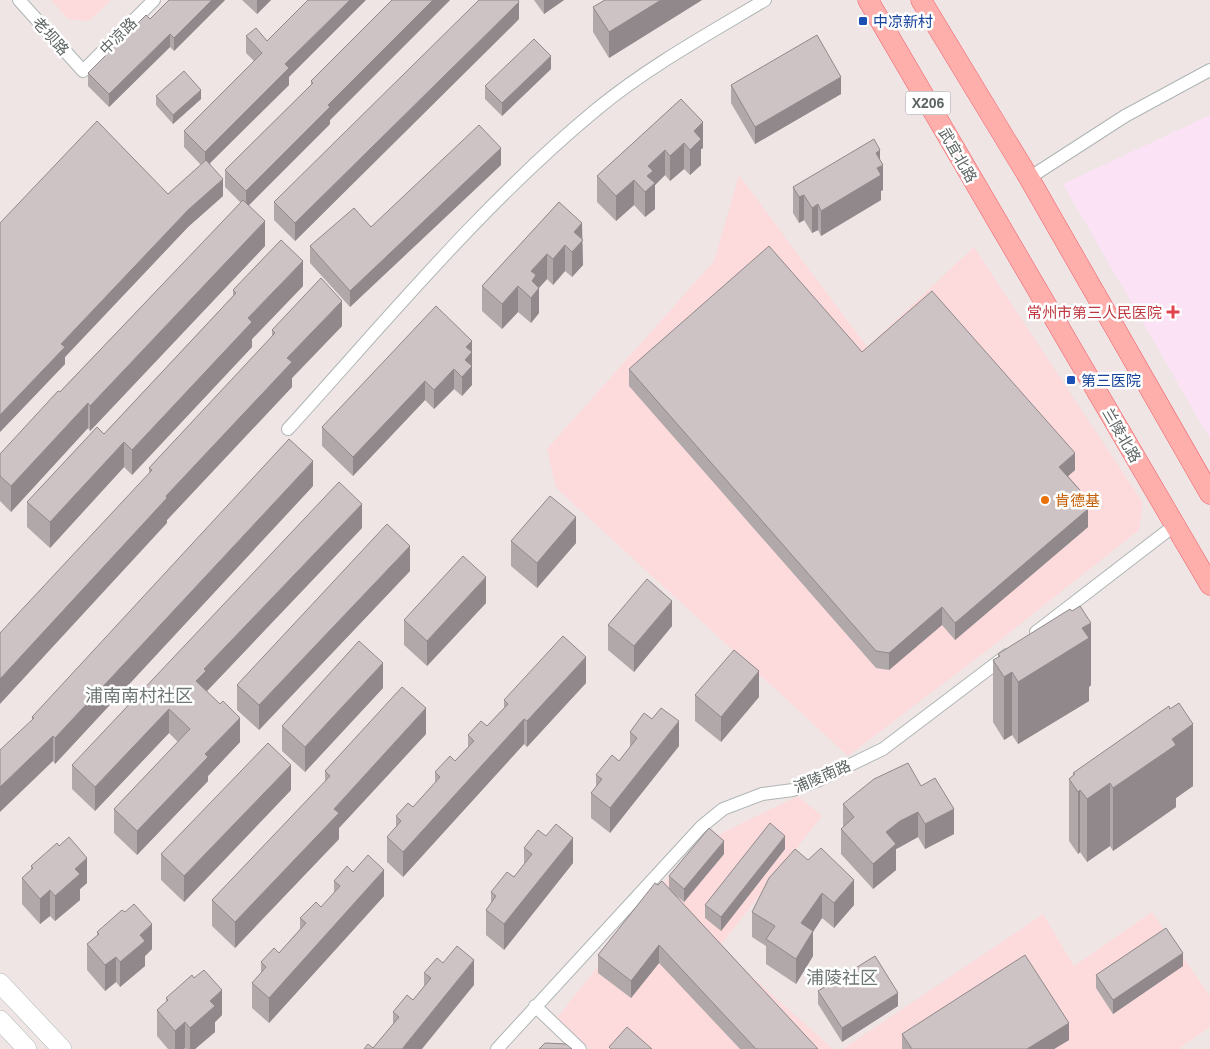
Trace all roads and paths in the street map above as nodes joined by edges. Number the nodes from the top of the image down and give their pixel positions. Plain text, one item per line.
1 (19, 0) edge
2 (154, 0) edge
3 (765, 0) edge
4 (868, 0) edge
5 (921, 0) edge
6 (1210, 70) edge
7 (83, 71) joint
8 (1029, 178) junction
9 (989, 206) joint
10 (288, 429) dead end
11 (1210, 494) edge
12 (1175, 525) junction
13 (1210, 585) edge
14 (1029, 637) edge
15 (1013, 649) edge
16 (0, 983) edge
17 (535, 1006) junction
18 (0, 1020) edge
19 (27, 1049) edge
20 (62, 1049) edge
21 (497, 1049) edge
22 (580, 1049) edge

1 - 7 street, 老坝路
2 - 7 street, 中凉路
3 - 10 street
4 - 9 main road, 武宜北路 / X206
5 - 8 main road, X206
6 - 8 street
8 - 11 main road
9 - 12 main road, 兰陵北路
12 - 13 main road, 兰陵北路
12 - 14 street
15 - 17 street, 浦陵南路
16 - 20 main road
17 - 21 street, 浦陵南路
17 - 22 street
18 - 19 main road

